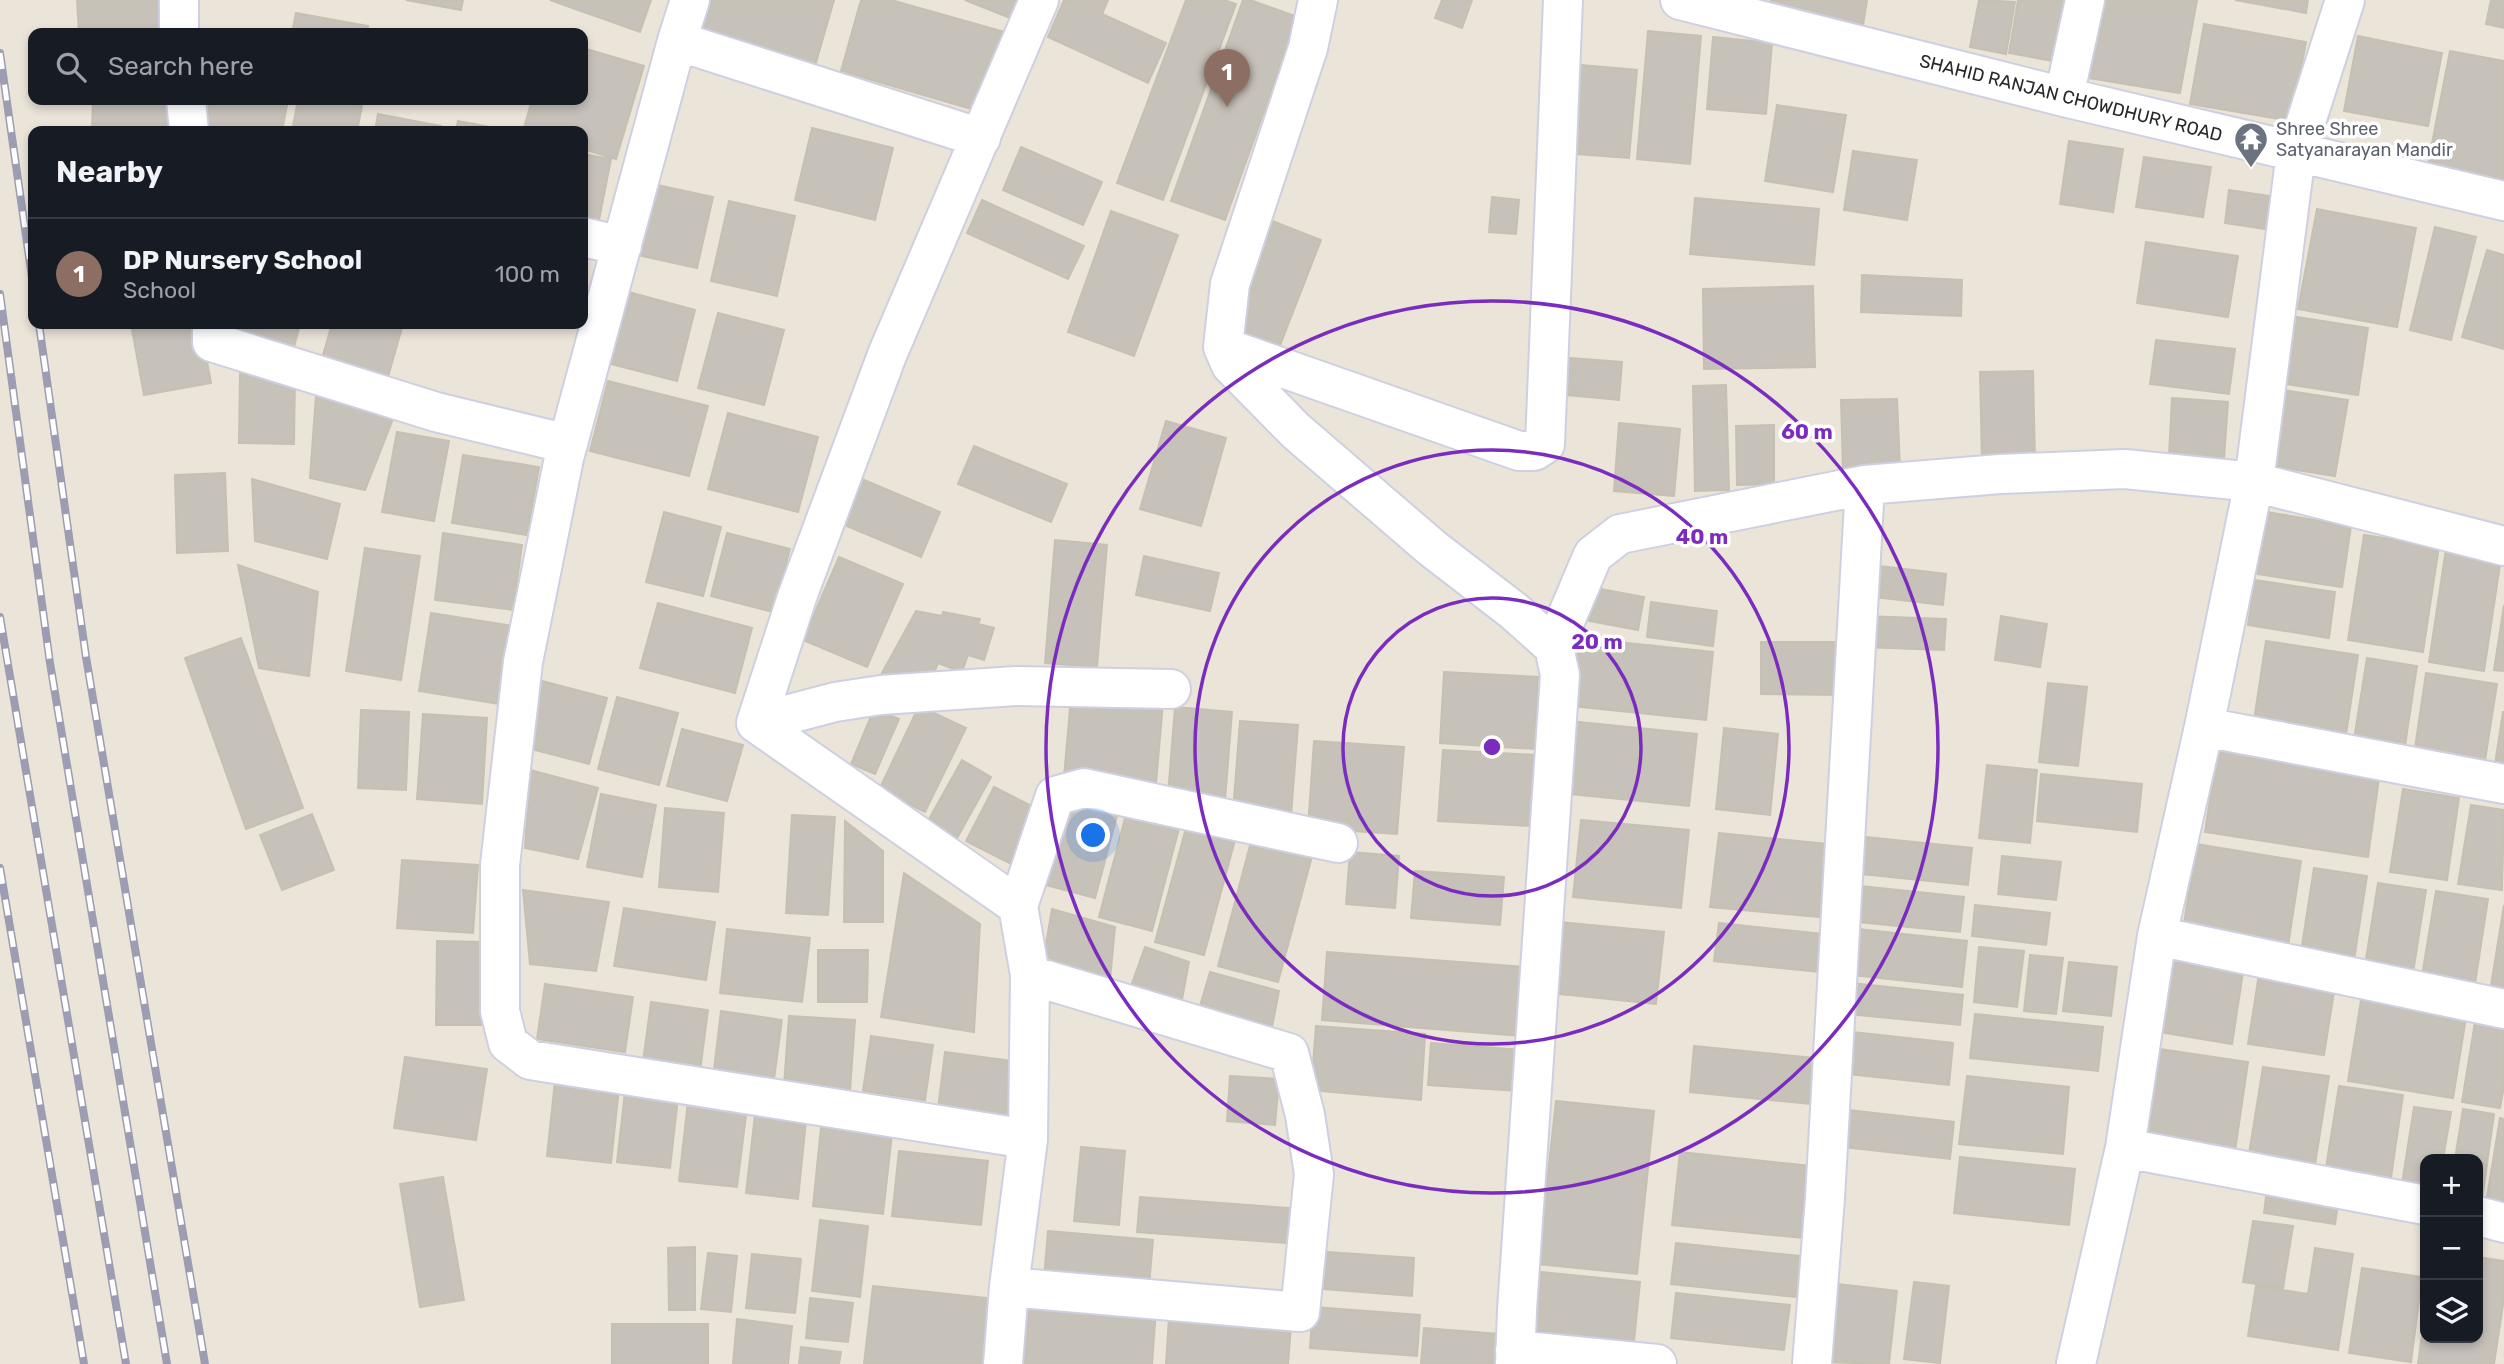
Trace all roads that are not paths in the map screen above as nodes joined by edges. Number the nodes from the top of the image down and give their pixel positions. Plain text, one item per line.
1 (179, 0) edge
2 (690, 0) edge
3 (1039, 0) edge
4 (1318, 0) edge
5 (1563, 0) edge
6 (1680, 0) edge
7 (2085, 0) edge
8 (2345, 0) edge
9 (179, 28) edge
10 (677, 41) junction
11 (2064, 97) junction
12 (186, 105) edge
13 (189, 126) edge
14 (981, 138) junction
15 (2296, 153) junction
16 (2504, 201) edge
17 (588, 238) edge
18 (622, 246) junction
19 (212, 329) edge
20 (1223, 347) junction
21 (569, 444) junction
22 (2254, 482) junction
23 (1865, 485) junction
24 (2504, 546) edge
25 (1554, 648) junction
26 (1171, 690) dead end
27 (757, 723) junction
28 (2204, 727) junction
29 (2504, 784) edge
30 (1338, 843) dead end
31 (1018, 906) junction
32 (2157, 936) junction
33 (1030, 975) junction
34 (2504, 1009) edge
35 (1028, 1139) junction
36 (2125, 1148) junction
37 (2420, 1204) edge
38 (2482, 1217) edge
39 (2504, 1223) edge
40 (1009, 1287) junction
41 (1515, 1357) edge
42 (1003, 1364) edge
43 (1657, 1364) edge
44 (1812, 1364) edge
45 (2076, 1364) edge

1 - 9 street
2 - 10 street
3 - 14 street
4 - 20 street
5 - 20 street
6 - 11 street, SHAHID RANJAN CHOWDHURY ROAD
7 - 11 street
8 - 15 street
10 - 14 street
10 - 18 street
11 - 15 street, SHAHID RANJAN CHOWDHURY ROAD
12 - 13 street
14 - 27 street
15 - 16 street, SHAHID RANJAN CHOWDHURY ROAD
15 - 22 street
17 - 18 street
18 - 21 street
19 - 21 street
20 - 25 street
21 - 35 street
22 - 23 street
22 - 24 street
22 - 28 street
23 - 25 street
23 - 44 street
25 - 41 street
26 - 27 street
27 - 31 street
28 - 29 street
28 - 32 street
30 - 31 street
31 - 33 street
32 - 34 street
32 - 36 street
33 - 35 street
33 - 40 street
35 - 40 street
36 - 37 street
36 - 45 street
38 - 39 street
40 - 42 street
41 - 43 street

